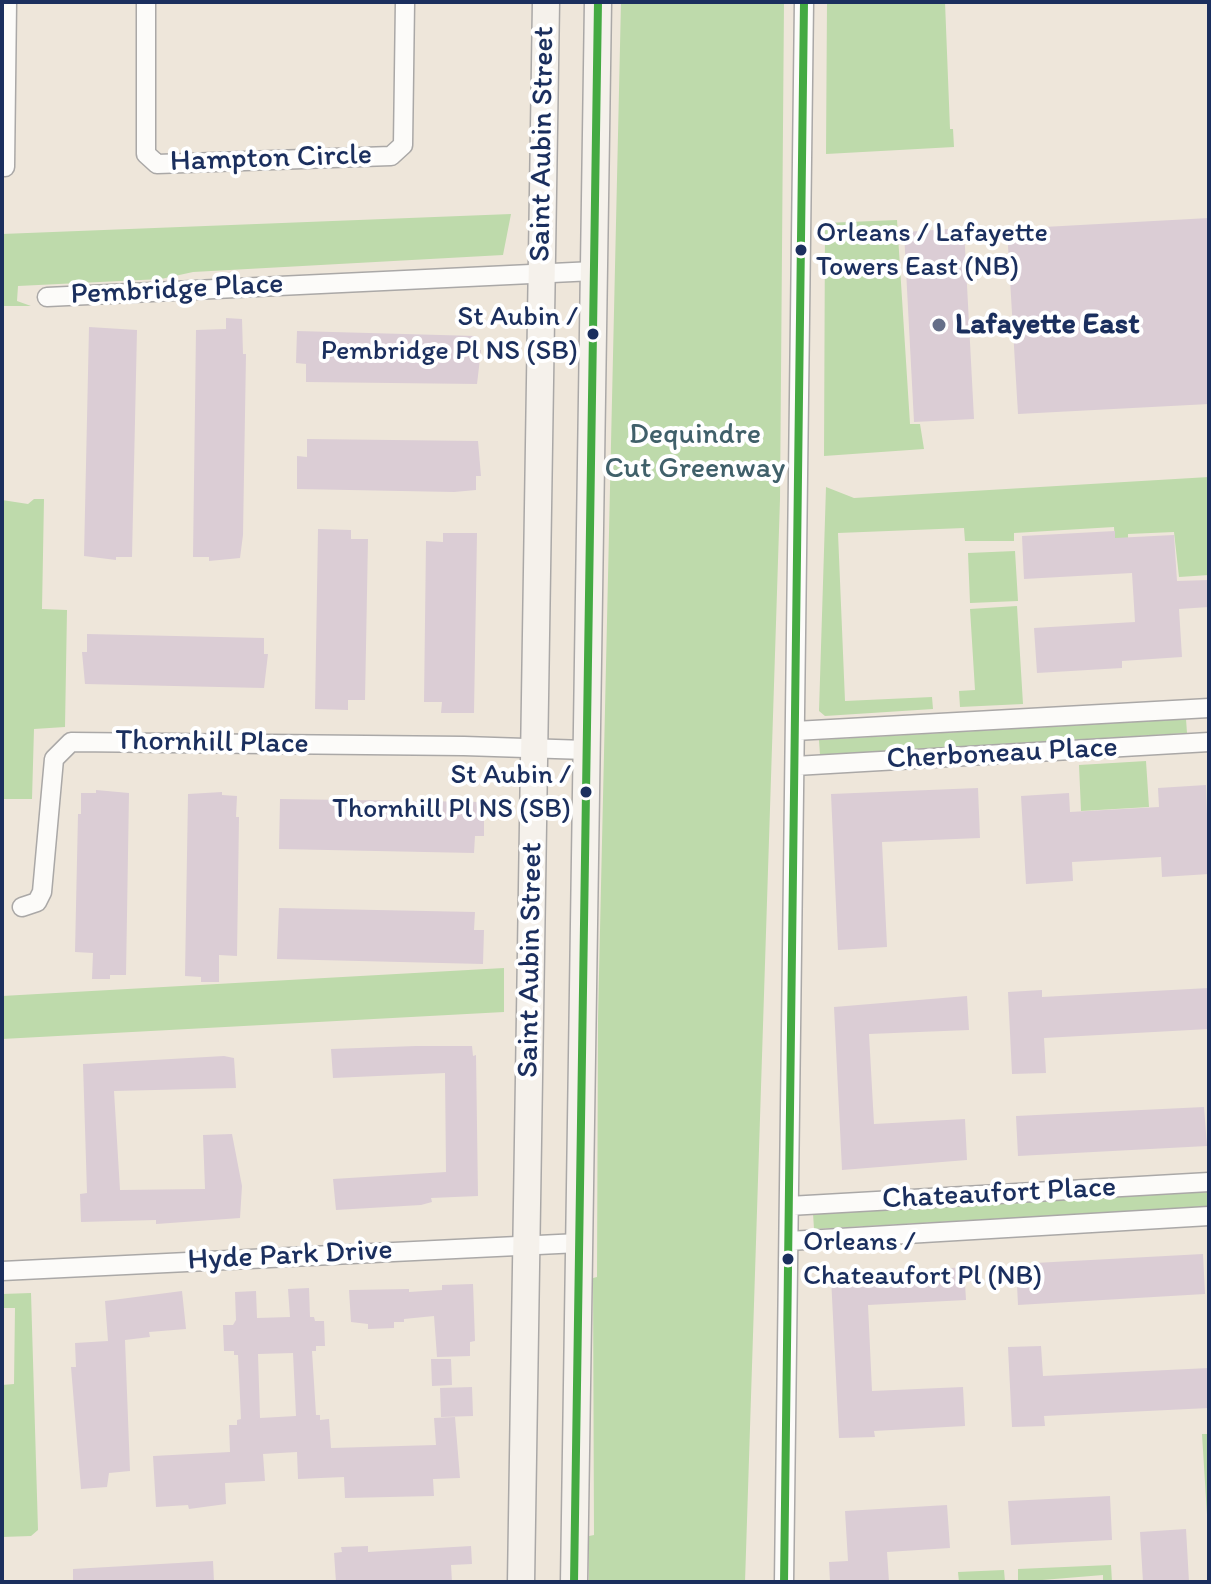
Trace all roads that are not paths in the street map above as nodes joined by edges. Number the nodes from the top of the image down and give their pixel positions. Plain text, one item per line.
1 (7, 2) edge
2 (146, 2) edge
3 (405, 2) edge
4 (546, 2) edge
5 (598, 2) edge
6 (804, 2) edge
7 (5, 167) dead end
8 (594, 271) junction
9 (541, 272) junction
10 (47, 297) dead end
11 (1209, 708) edge
12 (795, 731) junction
13 (1209, 742) edge
14 (534, 749) junction
15 (586, 750) junction
16 (795, 766) junction
17 (22, 907) dead end
18 (1209, 1182) edge
19 (789, 1206) junction
20 (1209, 1216) edge
21 (789, 1241) junction
22 (579, 1243) junction
23 (527, 1244) junction
24 (2, 1271) edge
25 (521, 1582) edge
26 (574, 1582) edge
27 (784, 1582) edge

1 - 7 street
2 - 3 street, Hampton Circle
4 - 9 main road, Saint Aubin Street
5 - 8 main road, Saint Aubin Street
6 - 12 street
8 - 9 street, Pembridge Place
8 - 15 main road, Saint Aubin Street
9 - 10 street, Pembridge Place
9 - 14 main road, Saint Aubin Street
11 - 12 street, Cherboneau Place
12 - 16 street
13 - 16 street, Cherboneau Place
14 - 15 street, Thornhill Place
14 - 17 street, Thornhill Place
14 - 23 main road, Saint Aubin Street
15 - 22 main road, Saint Aubin Street
16 - 19 street
18 - 19 street, Chateaufort Place
19 - 21 street
20 - 21 street, Chateaufort Place
21 - 27 street
22 - 23 street, Hyde Park Drive
22 - 26 main road, Saint Aubin Street
23 - 24 street, Hyde Park Drive
23 - 25 main road, Saint Aubin Street

